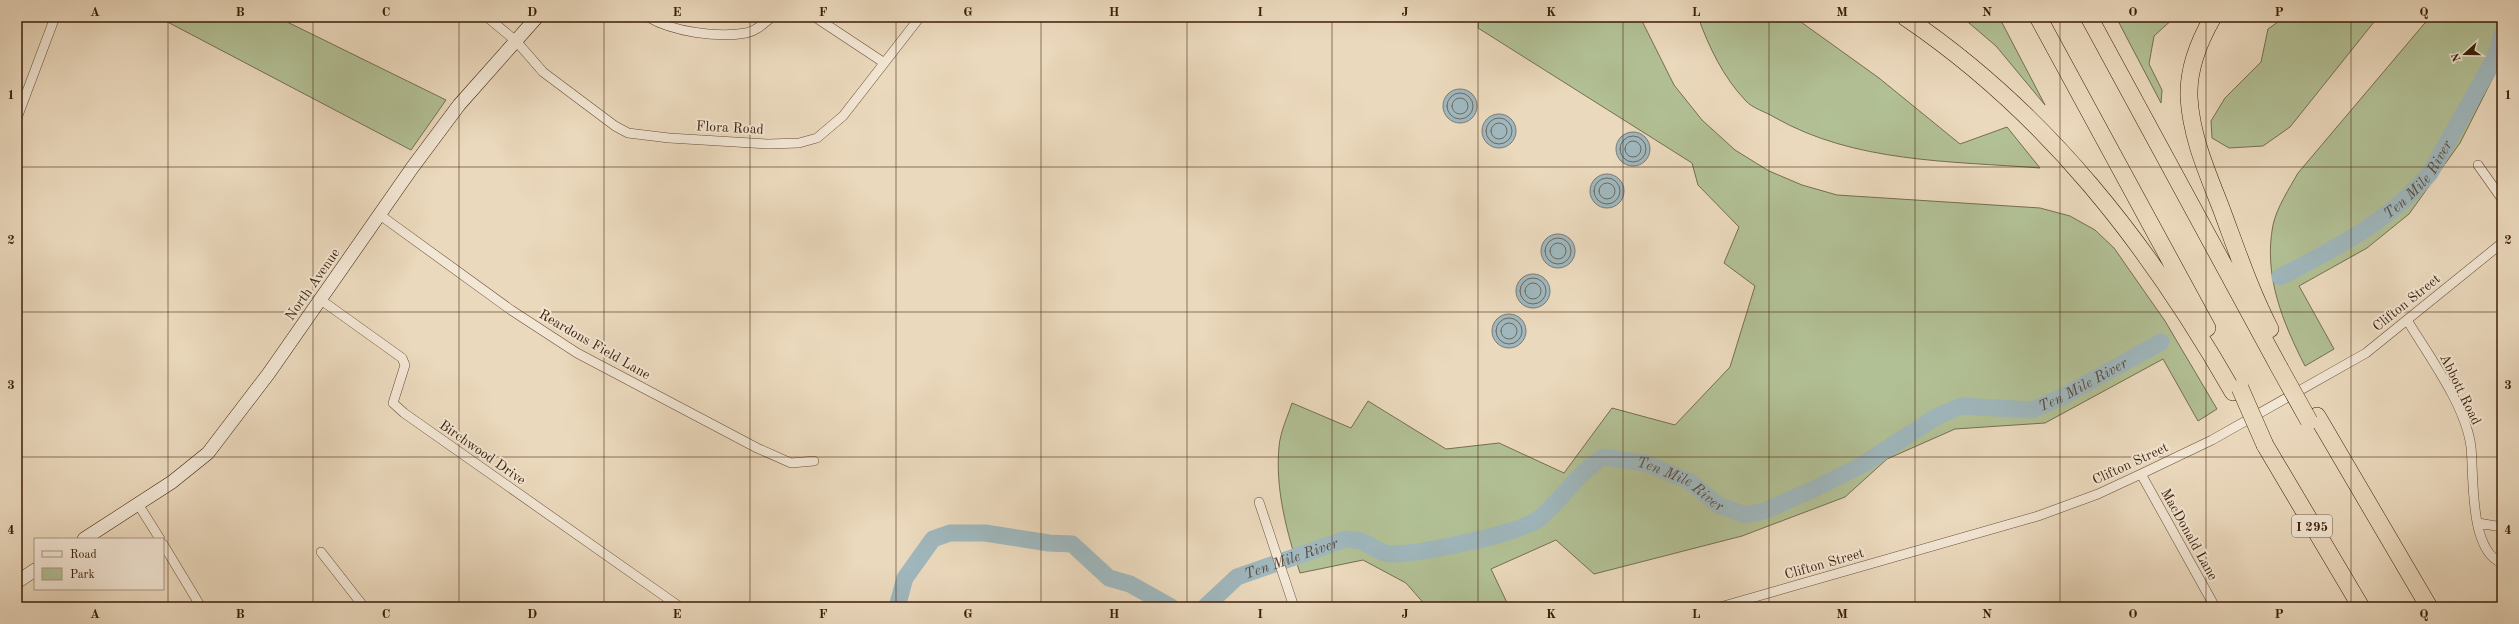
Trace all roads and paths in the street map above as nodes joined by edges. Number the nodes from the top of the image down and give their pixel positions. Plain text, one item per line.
1 (55, 17) edge
2 (487, 17) edge
3 (537, 17) edge
4 (648, 17) edge
5 (772, 17) edge
6 (815, 17) edge
7 (920, 17) edge
8 (1905, 17) edge
9 (2038, 17) edge
10 (2089, 17) edge
11 (2213, 17) edge
12 (516, 41) junction
13 (883, 62) junction
14 (17, 118) edge
15 (2478, 165) dead end
16 (2502, 199) edge
17 (380, 214) junction
18 (2502, 242) edge
19 (321, 300) junction
20 (2407, 320) junction
21 (2283, 365) junction
22 (2236, 390) junction
23 (2313, 418) junction
24 (814, 461) dead end
25 (2141, 474) junction
26 (1259, 502) dead end
27 (138, 504) junction
28 (2478, 523) junction
29 (2502, 527) edge
30 (86, 538) edge
31 (159, 538) edge
32 (164, 546) edge
33 (321, 552) dead end
34 (2502, 563) edge
35 (34, 571) edge
36 (17, 582) edge
37 (202, 607) edge
38 (364, 607) edge
39 (680, 607) edge
40 (1294, 607) edge
41 (1720, 607) edge
42 (2215, 607) edge
43 (2361, 607) edge
44 (2420, 607) edge
45 (2429, 607) edge

1 - 14 street
2 - 12 street, Flora Road
3 - 12 main road, North Avenue
4 - 5 street
6 - 13 street
7 - 13 street, Flora Road
8 - 22 highway
9 - 22 highway
10 - 21 highway
11 - 21 highway
12 - 13 street, Flora Road
12 - 17 main road, North Avenue
15 - 16 street
17 - 19 main road, North Avenue
17 - 24 street, Reardons Field Lane
18 - 20 street, Clifton Street
19 - 27 main road, North Avenue
19 - 39 street, Birchwood Drive
20 - 25 street, Clifton Street
20 - 28 street, Abbott Road
21 - 23 highway
22 - 43 highway, I 295, bridge
23 - 44 highway
23 - 45 highway
25 - 41 street, Clifton Street
25 - 42 street, MacDonald Lane
26 - 40 street
27 - 30 main road, North Avenue
27 - 31 street
28 - 29 street
28 - 34 street, Abbott Road
32 - 37 street
33 - 38 street
35 - 36 main road

